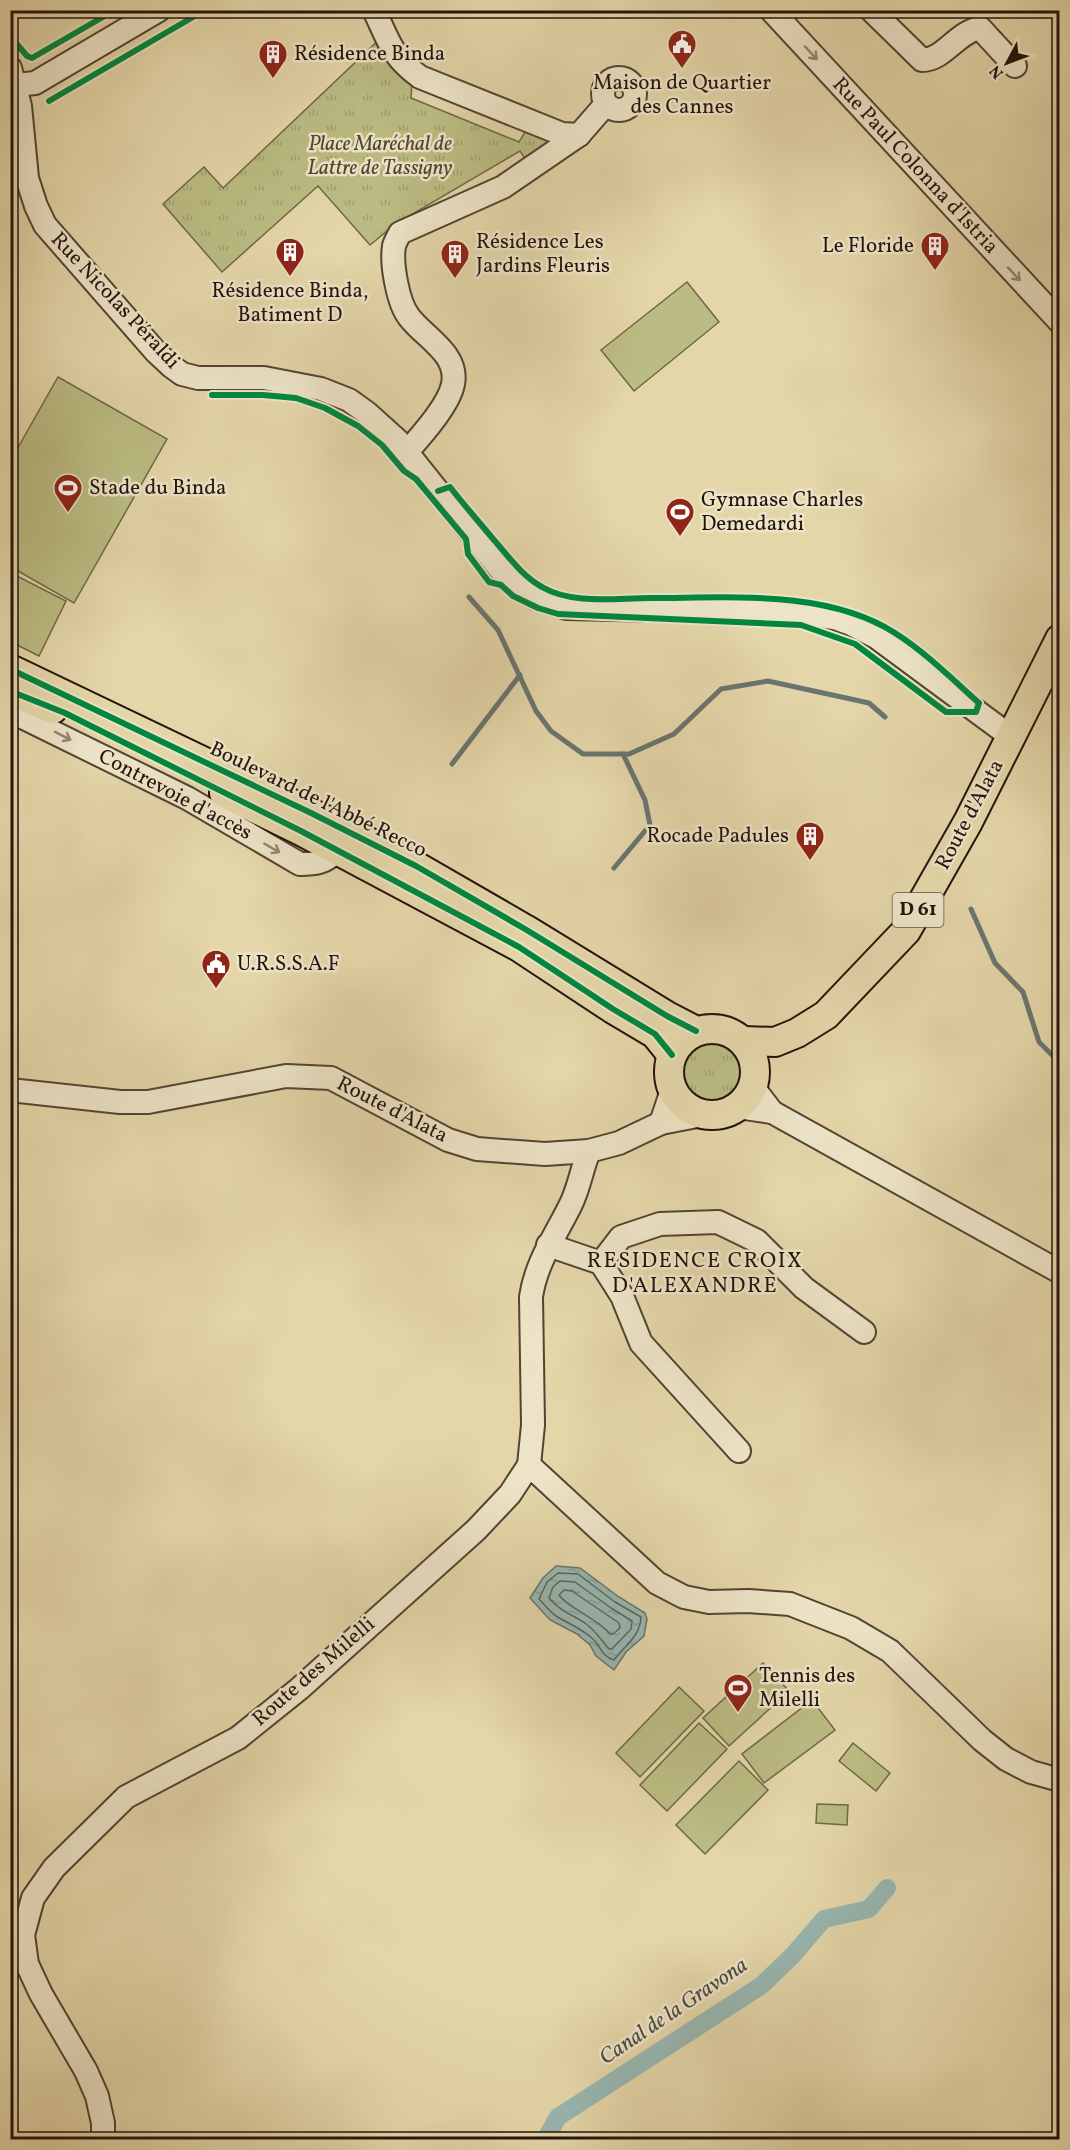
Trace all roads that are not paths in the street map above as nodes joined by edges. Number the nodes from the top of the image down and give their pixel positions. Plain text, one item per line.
1 (159, 10) edge
2 (374, 10) edge
3 (771, 10) edge
4 (871, 10) edge
5 (1015, 66) dead end
6 (12, 82) edge
7 (606, 104) dead end
8 (579, 135) junction
9 (1059, 322) edge
10 (406, 453) junction
11 (1059, 639) edge
12 (10, 669) edge
13 (10, 691) edge
14 (10, 711) edge
15 (1010, 736) junction
16 (337, 850) junction
17 (696, 1031) junction
18 (672, 1054) junction
19 (747, 1075) junction
20 (10, 1090) edge
21 (672, 1090) junction
22 (702, 1114) junction
23 (661, 1123) junction
24 (589, 1151) junction
25 (548, 1245) junction
26 (601, 1263) junction
27 (1059, 1272) edge
28 (864, 1332) dead end
29 (739, 1451) dead end
30 (529, 1465) junction
31 (1059, 1780) edge
32 (103, 2139) edge

1 - 6 street
2 - 8 street
3 -> 9 street, Rue Paul Colonna d'Istria
4 - 5 street
6 - 10 street, Rue Nicolas Péraldi
7 - 8 street
8 - 10 street
10 - 15 street, Rue Nicolas Péraldi
11 - 15 main road, Route d'Alata / D 61
12 - 17 main road, Boulevard de l'Abbé Recco
13 - 16 main road, Boulevard de l'Abbé Recco
14 -> 16 street, Contrevoie d'accès
15 - 19 main road, Route d'Alata / D 61
16 - 18 main road, Boulevard de l'Abbé Recco
17 - 18 main road
17 - 19 main road
18 - 21 main road
19 - 22 main road
19 - 27 street
20 - 24 street, Route d'Alata
21 - 22 main road
21 - 23 street
22 - 23 street, Route d'Alata
23 - 24 street, Route d'Alata
24 - 25 street, Route des Milelli
25 - 26 street
25 - 30 street, Route des Milelli
26 - 28 street
26 - 29 street
30 - 31 street
30 - 32 street, Route des Milelli

